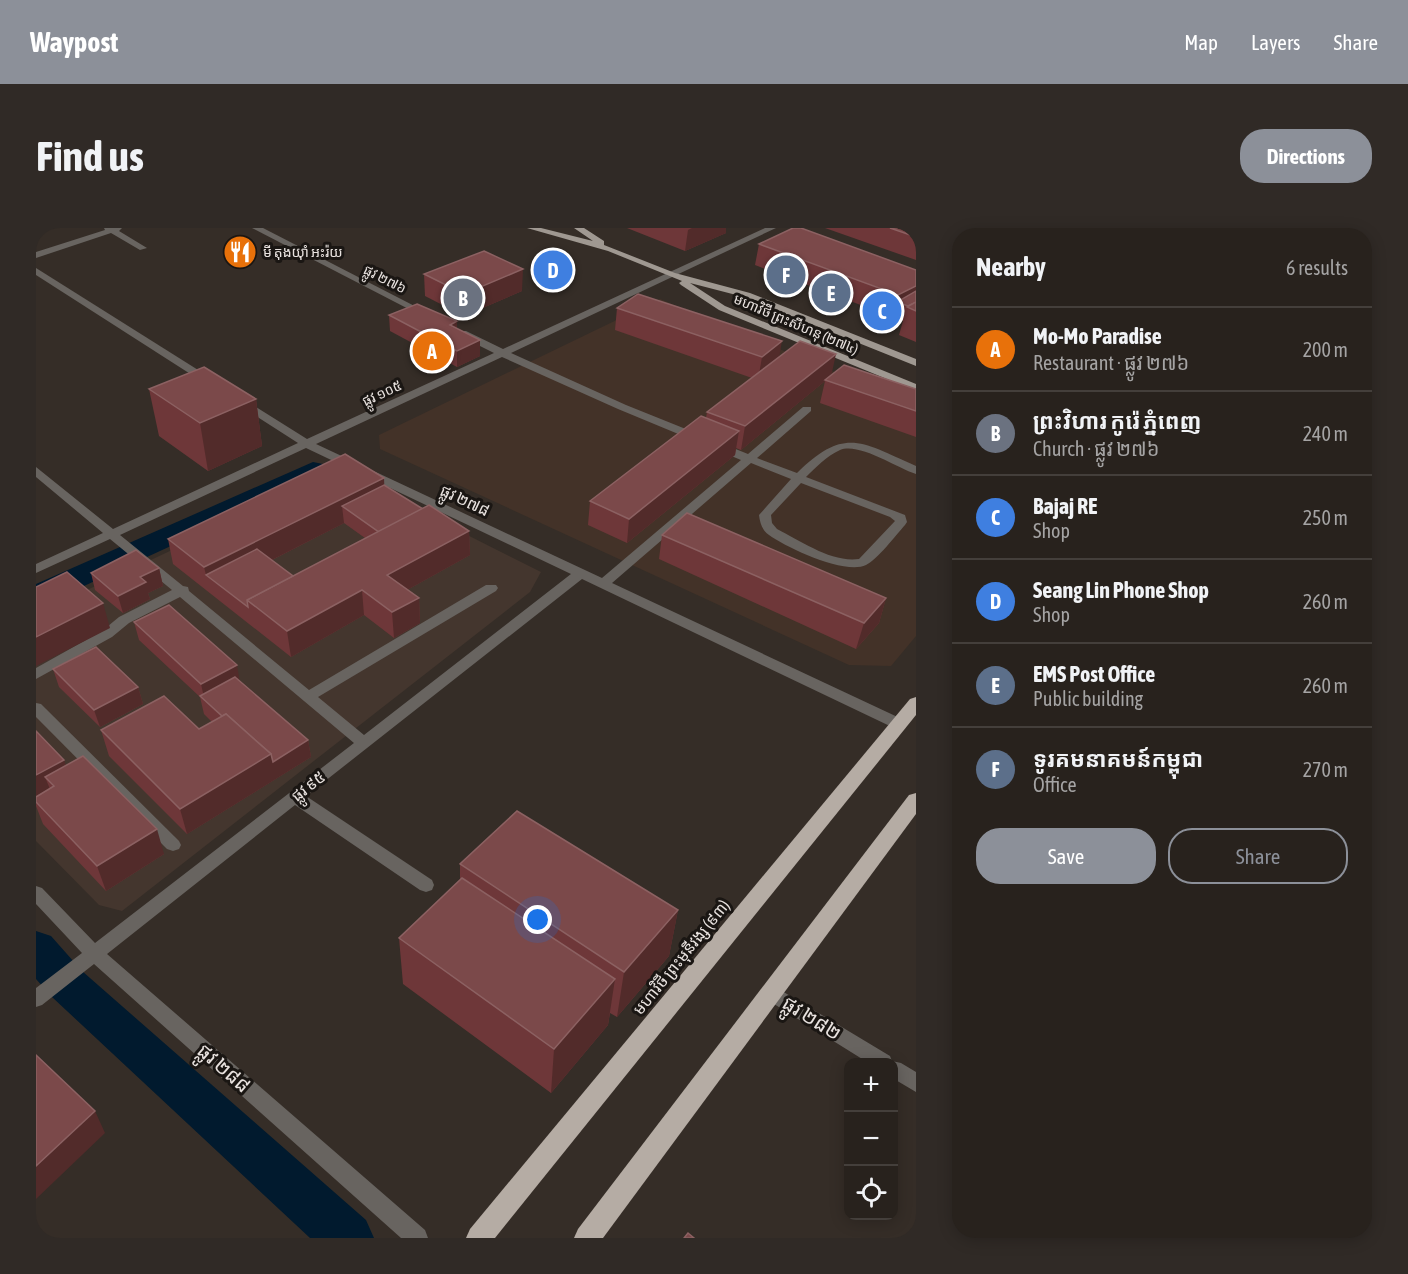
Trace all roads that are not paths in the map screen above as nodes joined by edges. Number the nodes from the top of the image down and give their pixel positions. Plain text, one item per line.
1 (256, 228) edge
2 (531, 228) edge
3 (578, 228) edge
4 (772, 228) edge
5 (112, 229) edge
6 (143, 248) dead end
7 (612, 249) junction
8 (36, 255) edge
9 (36, 271) edge
10 (672, 275) junction
11 (438, 321) edge
12 (448, 326) edge
13 (501, 353) junction
14 (916, 363) edge
15 (916, 388) edge
16 (807, 409) dead end
17 (307, 444) junction
18 (749, 459) junction
19 (916, 470) edge
20 (36, 471) edge
21 (798, 477) junction
22 (114, 534) junction
23 (36, 569) edge
24 (581, 573) junction
25 (603, 584) junction
26 (491, 588) dead end
27 (183, 590) junction
28 (36, 674) edge
29 (309, 696) junction
30 (916, 703) edge
31 (36, 708) edge
32 (899, 724) junction
33 (364, 743) junction
34 (295, 797) junction
35 (916, 800) edge
36 (173, 845) dead end
37 (426, 885) dead end
38 (36, 893) edge
39 (89, 957) junction
40 (772, 993) junction
41 (41, 995) edge
42 (878, 1058) edge
43 (898, 1072) edge
44 (916, 1083) edge
45 (417, 1238) edge
46 (479, 1238) edge
47 (587, 1238) edge

1 - 11 street, ផ្លូវ ២៧៦
2 - 7 main road, មហាវិថី ព្រះសីហនុ (២៧៤)
3 - 7 main road, មហាវិថី ព្រះសីហនុ (២៧៤)
4 - 10 street, ផ្លូវ ១០៥
5 - 6 street
5 - 8 street
7 - 10 main road, មហាវិថី ព្រះសីហនុ (២៧៤)
9 - 17 street, ផ្លូវ ២៧៨
10 - 13 street, ផ្លូវ ១០៥
10 - 14 main road, មហាវិថី ព្រះសីហនុ (២៧៤)
10 - 15 main road, មហាវិថី ព្រះសីហនុ (២៧៤)
12 - 13 street
13 - 17 street, ផ្លូវ ១០៥
13 - 18 street
16 - 18 street
17 - 22 street, ផ្លូវ ១០៥
17 - 24 street, ផ្លូវ ២៧៨
18 - 21 street
18 - 25 street
19 - 21 street
20 - 22 street
21 - 21 street
22 - 23 street, ផ្លូវ ១០៥
22 - 27 street
24 - 25 street, ផ្លូវ ២៧៨
24 - 33 street, ផ្លូវ ៩៥
25 - 32 street, ផ្លូវ ២៧៨
26 - 29 street
27 - 28 street
27 - 29 street
29 - 33 street
30 - 32 highway, មហាវិថី ព្រះមុនីវង្ស (៩៣)
31 - 36 street
32 - 46 highway, មហាវិថី ព្រះមុនីវង្ស (៩៣)
33 - 34 street, ផ្លូវ ៩៥
34 - 37 street
34 - 39 street, ផ្លូវ ៩៥
35 - 40 highway
38 - 39 street, ផ្លូវ ២៨៨
39 - 41 street, ផ្លូវ ៩៥
39 - 45 street, ផ្លូវ ២៨៨
40 - 42 street, ផ្លូវ ២៨២
40 - 47 highway
43 - 44 street

